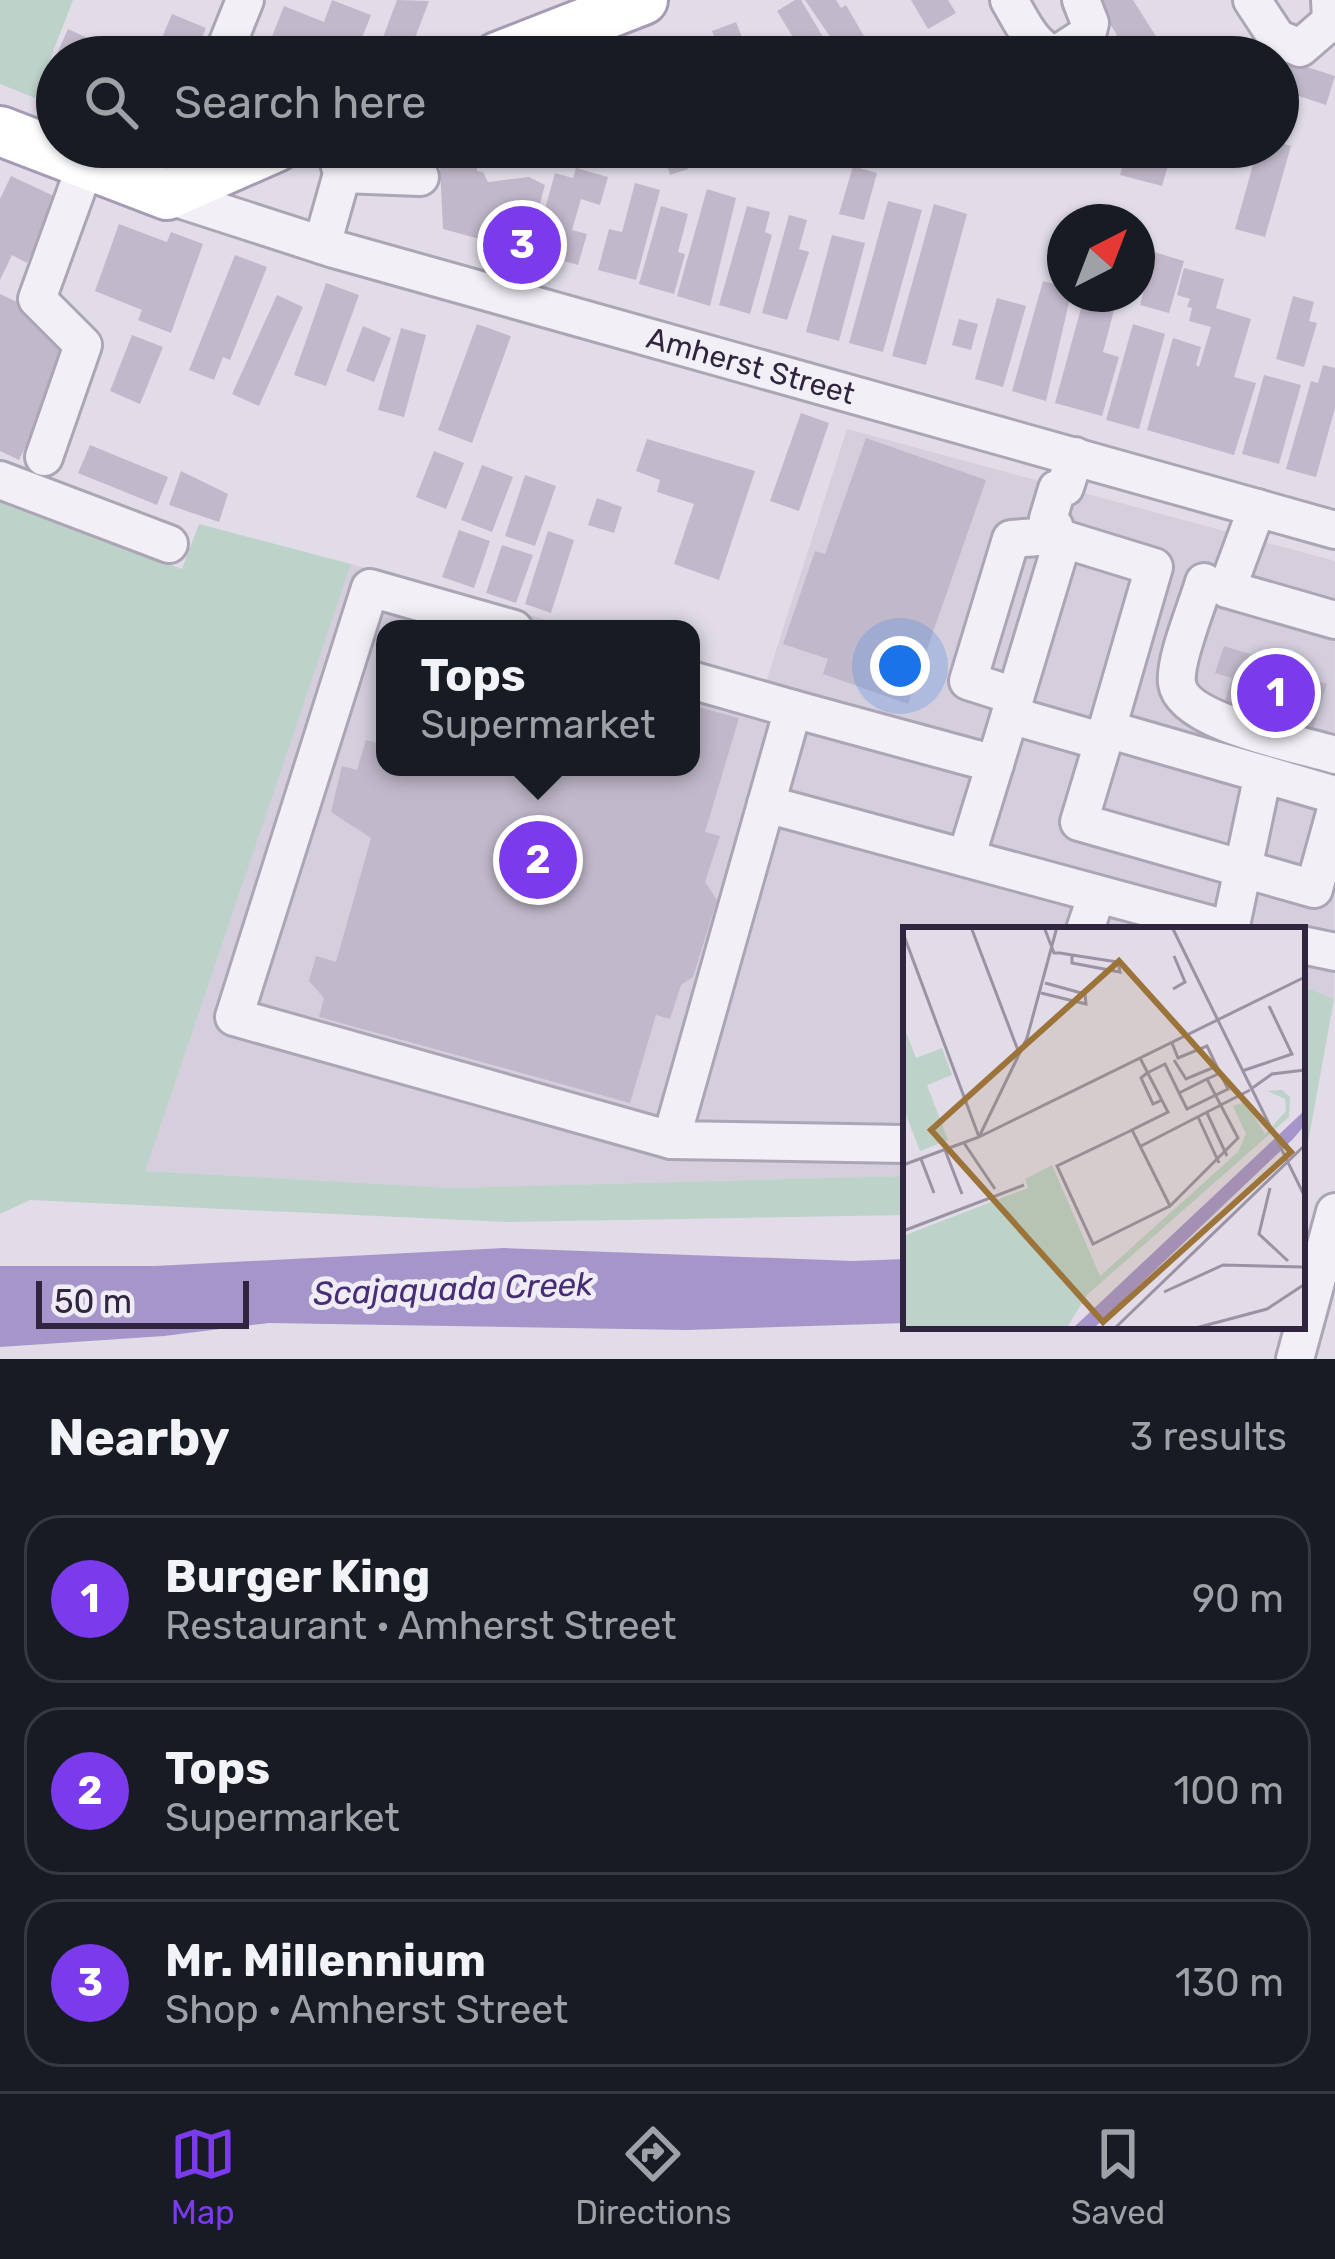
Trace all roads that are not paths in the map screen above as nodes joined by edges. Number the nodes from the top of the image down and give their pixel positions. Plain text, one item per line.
1 (244, 0) edge
2 (1009, 0) edge
3 (1081, 0) edge
4 (1252, 0) edge
5 (1330, 0) edge
6 (628, 3) edge
7 (230, 36) edge
8 (548, 36) edge
9 (1032, 36) edge
10 (1085, 36) edge
11 (1276, 36) edge
12 (1299, 48) edge
13 (0, 131) edge
14 (36, 145) edge
15 (85, 168) edge
16 (96, 168) edge
17 (178, 168) edge
18 (229, 168) edge
19 (337, 168) edge
20 (374, 168) edge
21 (420, 177) dead end
22 (167, 196) junction
23 (322, 245) junction
24 (44, 457) dead end
25 (1070, 472) junction
26 (0, 480) edge
27 (1257, 508) junction
28 (1335, 530) edge
29 (1056, 534) junction
30 (169, 544) dead end
31 (1154, 567) junction
32 (1215, 586) junction
33 (482, 620) edge
34 (1335, 620) edge
35 (700, 683) edge
36 (1012, 705) junction
37 (793, 709) junction
38 (1105, 735) junction
39 (1335, 754) edge
40 (994, 764) junction
41 (1263, 774) junction
42 (1335, 795) edge
43 (766, 804) junction
44 (1335, 813) edge
45 (966, 858) junction
46 (1243, 870) junction
47 (1096, 894) junction
48 (1143, 919) edge
49 (1086, 927) edge
50 (1207, 927) edge
51 (1232, 927) edge
52 (1305, 946) edge
53 (1335, 952) edge
54 (671, 1140) junction
55 (903, 1144) edge
56 (1335, 1212) edge
57 (1305, 1322) edge
58 (1303, 1329) edge
59 (1295, 1359) edge

1 - 7 street
2 - 9 street
3 - 10 street
4 - 11 street
5 - 12 street
6 - 8 main road
13 - 14 main road
15 - 24 street
16 - 22 main road
17 - 22 street
18 - 22 main road
19 - 23 street
20 - 21 street
22 - 23 street, Amherst Street
23 - 25 street, Amherst Street
25 - 27 street, Amherst Street
25 - 29 street
26 - 30 street
27 - 28 street, Amherst Street
27 - 32 street
29 - 31 street
29 - 36 street
29 - 36 street
31 - 32 street
31 - 38 street
32 - 34 street
32 - 39 street
33 - 54 street
35 - 37 street
36 - 38 street
36 - 40 street
37 - 40 street
37 - 43 street
38 - 41 street
38 - 46 street
40 - 45 street
41 - 42 street
41 - 46 street
43 - 45 street
43 - 54 street
44 - 46 street
45 - 47 street
46 - 51 street
47 - 48 street
47 - 49 street
48 - 50 street
52 - 53 street
54 - 55 street
56 - 57 street
58 - 59 street

